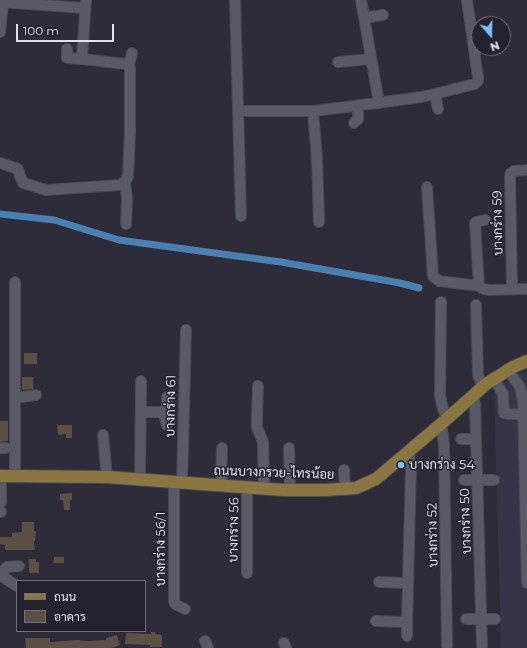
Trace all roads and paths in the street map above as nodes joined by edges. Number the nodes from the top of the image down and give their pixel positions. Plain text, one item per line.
1 (235, 0) edge
2 (361, 0) edge
3 (467, 0) edge
4 (2, 2) edge
5 (85, 4) edge
6 (383, 15) dead end
7 (364, 18) junction
8 (0, 32) edge
9 (67, 49) dead end
10 (132, 53) dead end
11 (82, 59) junction
12 (371, 59) junction
13 (338, 62) dead end
14 (129, 66) junction
15 (435, 94) junction
16 (379, 103) junction
17 (358, 106) junction
18 (438, 109) dead end
19 (313, 111) junction
20 (239, 112) junction
21 (354, 124) dead end
22 (0, 163) edge
23 (527, 170) edge
24 (125, 182) junction
25 (427, 187) dead end
26 (241, 216) dead end
27 (485, 220) dead end
28 (319, 222) dead end
29 (126, 224) dead end
30 (15, 282) dead end
31 (479, 286) junction
32 (512, 289) junction
33 (527, 289) edge
34 (441, 302) dead end
35 (476, 305) dead end
36 (186, 330) dead end
37 (527, 361) edge
38 (508, 370) junction
39 (494, 379) junction
40 (141, 381) dead end
41 (258, 386) dead end
42 (520, 386) junction
43 (483, 387) junction
44 (503, 394) junction
45 (36, 395) dead end
46 (473, 395) junction
47 (167, 397) dead end
48 (15, 398) junction
49 (141, 412) junction
50 (163, 412) junction
51 (524, 414) junction
52 (444, 421) junction
53 (166, 426) dead end
54 (103, 435) dead end
55 (461, 439) dead end
56 (476, 439) junction
57 (222, 448) dead end
58 (289, 448) dead end
59 (409, 452) junction
60 (344, 470) dead end
61 (0, 476) edge
62 (15, 476) junction
63 (107, 477) junction
64 (140, 480) junction
65 (464, 480) dead end
66 (478, 480) junction
67 (494, 480) dead end
68 (178, 482) junction
69 (221, 486) junction
70 (247, 488) junction
71 (264, 489) junction
72 (290, 490) junction
73 (345, 490) junction
74 (1, 508) edge
75 (19, 566) dead end
76 (247, 573) dead end
77 (0, 575) edge
78 (379, 582) dead end
79 (407, 583) junction
80 (527, 583) edge
81 (16, 585) edge
82 (185, 609) dead end
83 (466, 619) dead end
84 (481, 619) junction
85 (495, 619) dead end
86 (376, 621) dead end
87 (407, 622) junction
88 (407, 636) dead end
89 (447, 646) dead end
90 (482, 646) dead end

1 - 20 street
2 - 7 street
3 - 15 street
4 - 5 street
4 - 8 street
5 - 11 street
6 - 7 street
7 - 12 street
9 - 11 street
10 - 14 street
11 - 14 street
12 - 13 street
12 - 16 street
14 - 24 street
15 - 16 street
15 - 18 street
16 - 17 street
17 - 19 street
17 - 21 street
19 - 20 street
19 - 28 street
20 - 26 street
22 - 24 street
23 - 32 street, บางกร่าง 59
24 - 29 street
25 - 31 street
27 - 31 street
30 - 48 street
31 - 32 street
32 - 33 street
34 - 52 street, บางกร่าง 52
35 - 43 street
36 - 68 street, บางกร่าง 61
37 - 38 main road, ถนนบางกรวย-ไทรน้อย
38 - 39 main road, ถนนบางกรวย-ไทรน้อย
38 - 42 street
39 - 43 main road, ถนนบางกรวย-ไทรน้อย
39 - 44 street
40 - 49 street
41 - 71 street
42 - 44 street
42 - 51 street
43 - 46 main road, ถนนบางกรวย-ไทรน้อย
44 - 51 street
45 - 48 street
46 - 52 main road, ถนนบางกรวย-ไทรน้อย
46 - 56 street, บางกร่าง 50
47 - 50 street
48 - 62 street
49 - 50 street
49 - 64 street
50 - 53 street
51 - 80 street
52 - 59 main road, ถนนบางกรวย-ไทรน้อย
52 - 89 street, บางกร่าง 52
54 - 63 street
55 - 56 street
56 - 66 street, บางกร่าง 50
57 - 69 street
58 - 72 street
59 - 73 main road, ถนนบางกรวย-ไทรน้อย
59 - 79 street
60 - 73 street
61 - 62 main road, ถนนบางกรวย-ไทรน้อย
61 - 74 street
62 - 63 main road, ถนนบางกรวย-ไทรน้อย
63 - 64 main road, ถนนบางกรวย-ไทรน้อย
64 - 68 main road, ถนนบางกรวย-ไทรน้อย
65 - 66 street
66 - 67 street
66 - 84 street, บางกร่าง 50
68 - 69 main road, ถนนบางกรวย-ไทรน้อย
68 - 82 street, บางกร่าง 56/1
69 - 70 main road, ถนนบางกรวย-ไทรน้อย
70 - 71 main road, ถนนบางกรวย-ไทรน้อย
70 - 76 street, บางกร่าง 56
71 - 72 main road, ถนนบางกรวย-ไทรน้อย
72 - 73 main road, ถนนบางกรวย-ไทรน้อย
75 - 77 street
77 - 81 street
78 - 79 street
79 - 87 street
83 - 84 street
84 - 85 street
84 - 90 street, บางกร่าง 50
86 - 87 street
87 - 88 street

